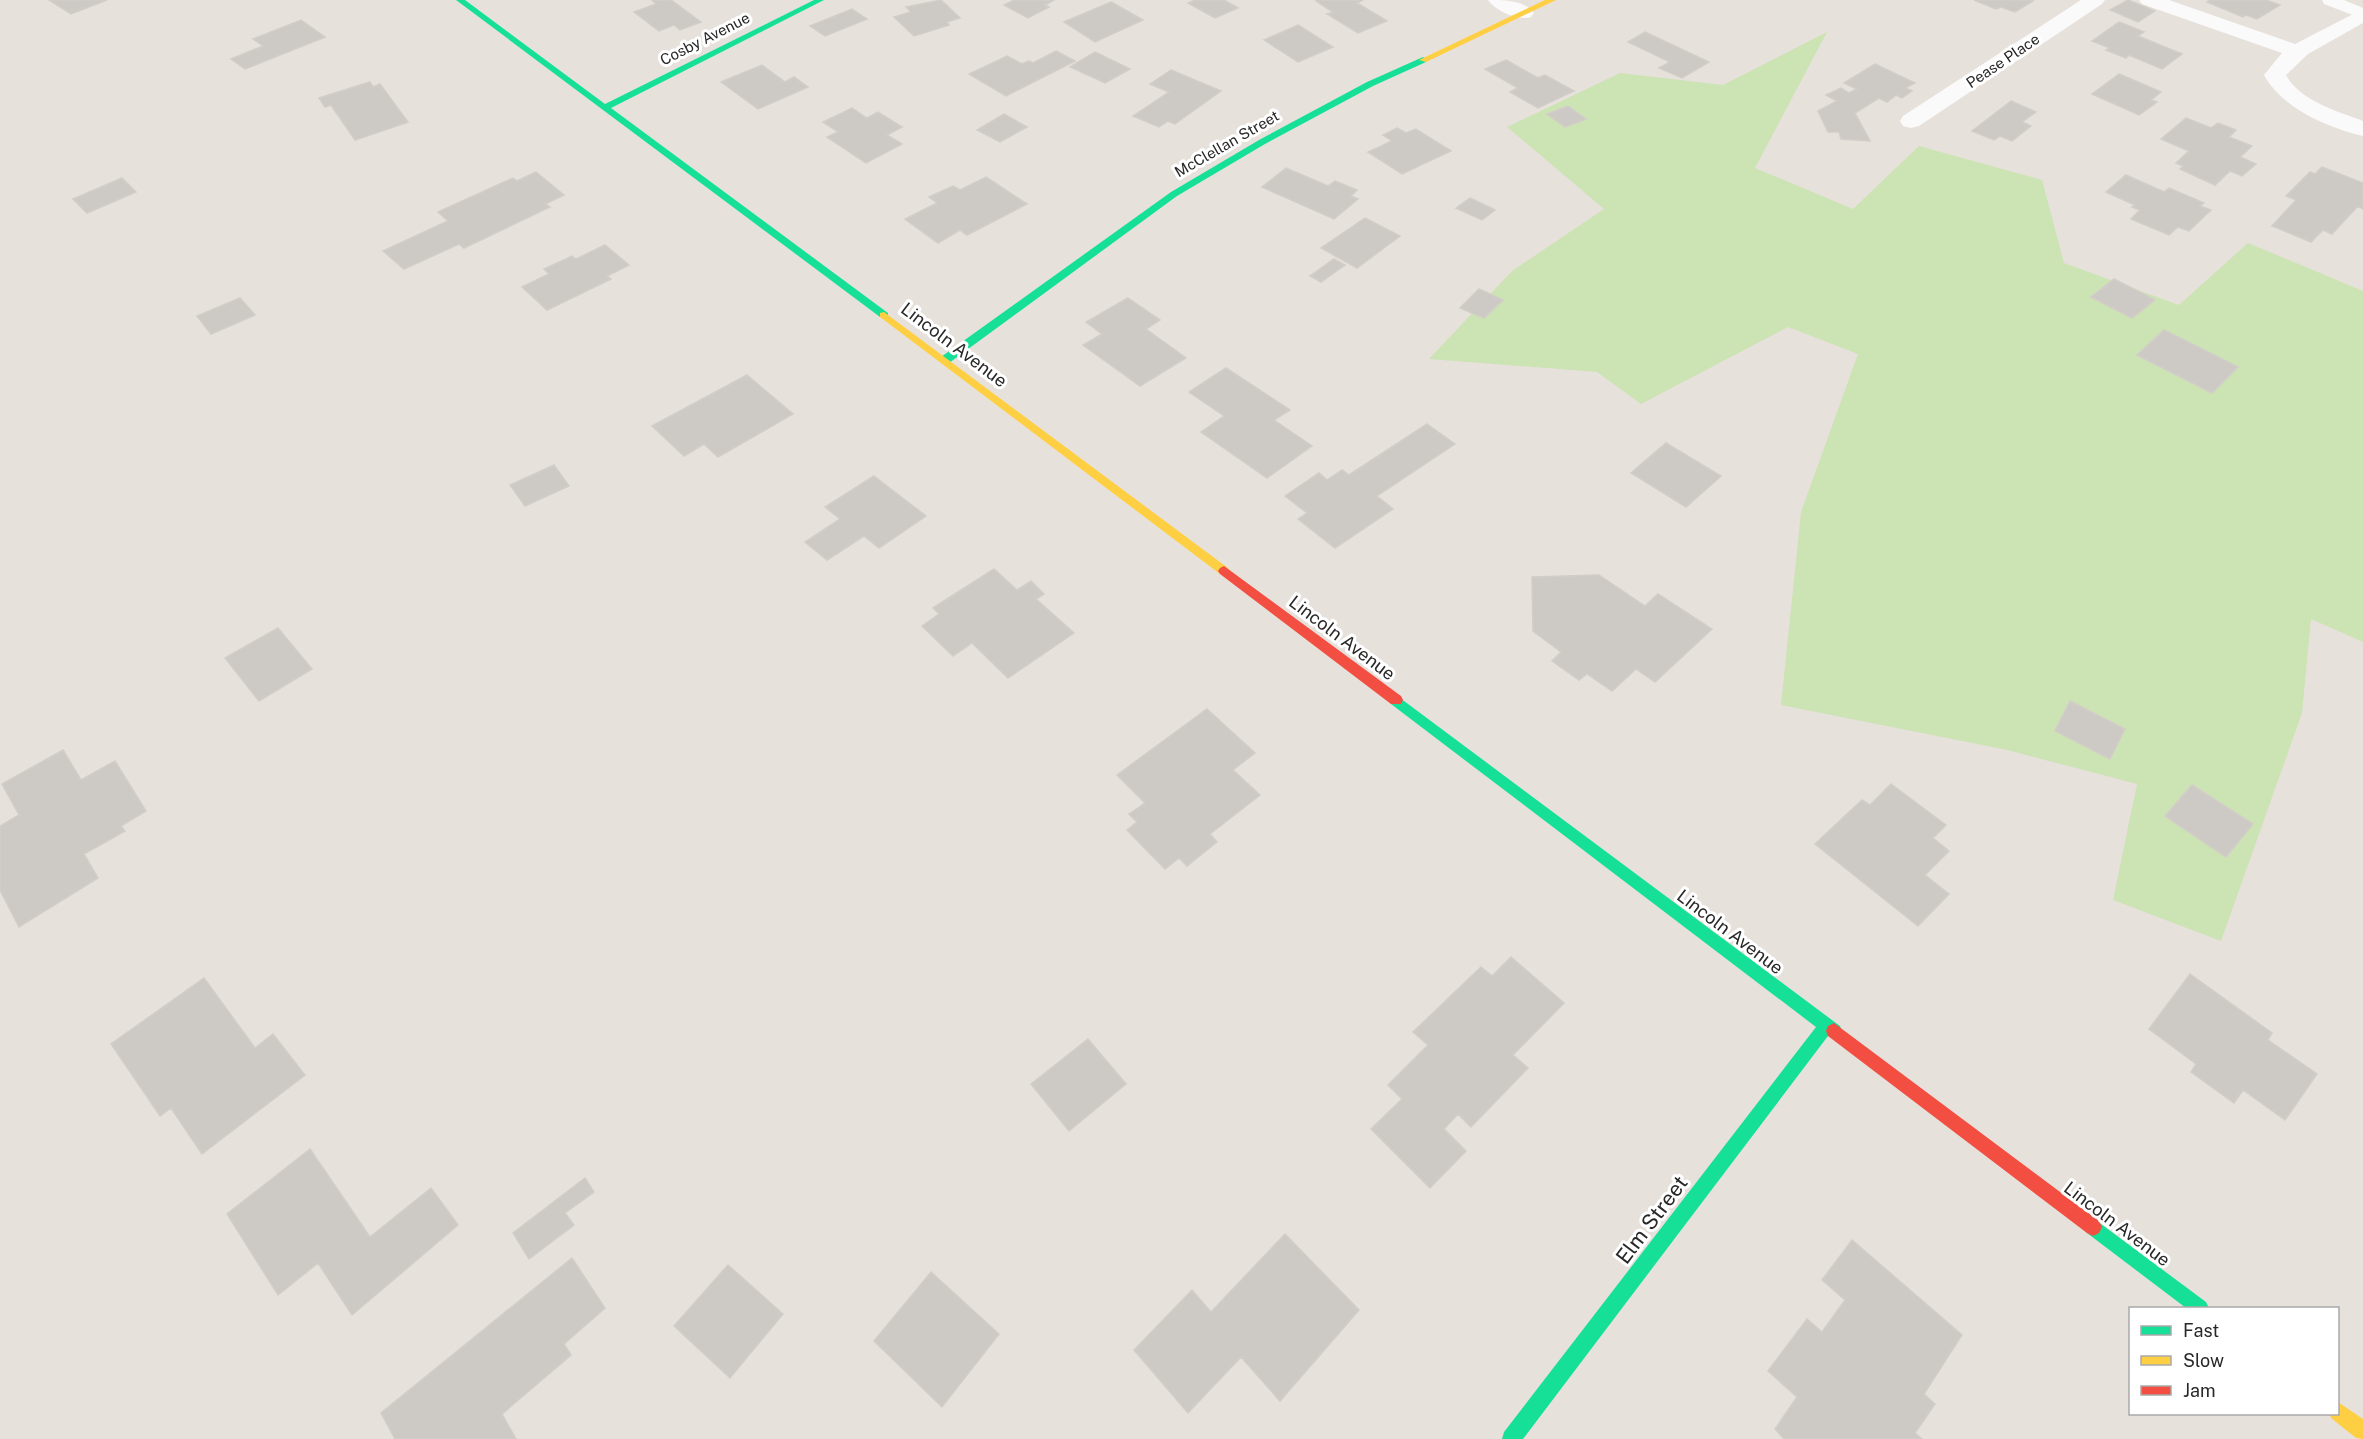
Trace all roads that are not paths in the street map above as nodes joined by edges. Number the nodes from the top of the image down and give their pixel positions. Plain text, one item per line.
1 (460, 0) edge
2 (820, 0) edge
3 (1498, 0) edge
4 (1552, 0) edge
5 (2095, 0) edge
6 (2149, 0) edge
7 (2330, 0) edge
8 (1524, 13) junction
9 (2360, 20) edge
10 (2299, 52) junction
11 (604, 108) junction
12 (1911, 121) dead end
13 (2363, 129) edge
14 (945, 360) junction
15 (1826, 1027) junction
16 (2199, 1307) edge
17 (2339, 1413) edge
18 (2363, 1431) edge
19 (1511, 1439) edge

1 - 11 street, Lincoln Avenue
2 - 11 street, Cosby Avenue
3 - 8 street
4 - 8 street, McClellan Street
5 - 12 street, Pease Place
6 - 10 street
7 - 9 lane
8 - 14 street, McClellan Street
9 - 10 street
10 - 13 street
11 - 14 street, Lincoln Avenue
14 - 15 street, Lincoln Avenue
15 - 16 street, Lincoln Avenue
15 - 19 street, Elm Street
17 - 18 street

